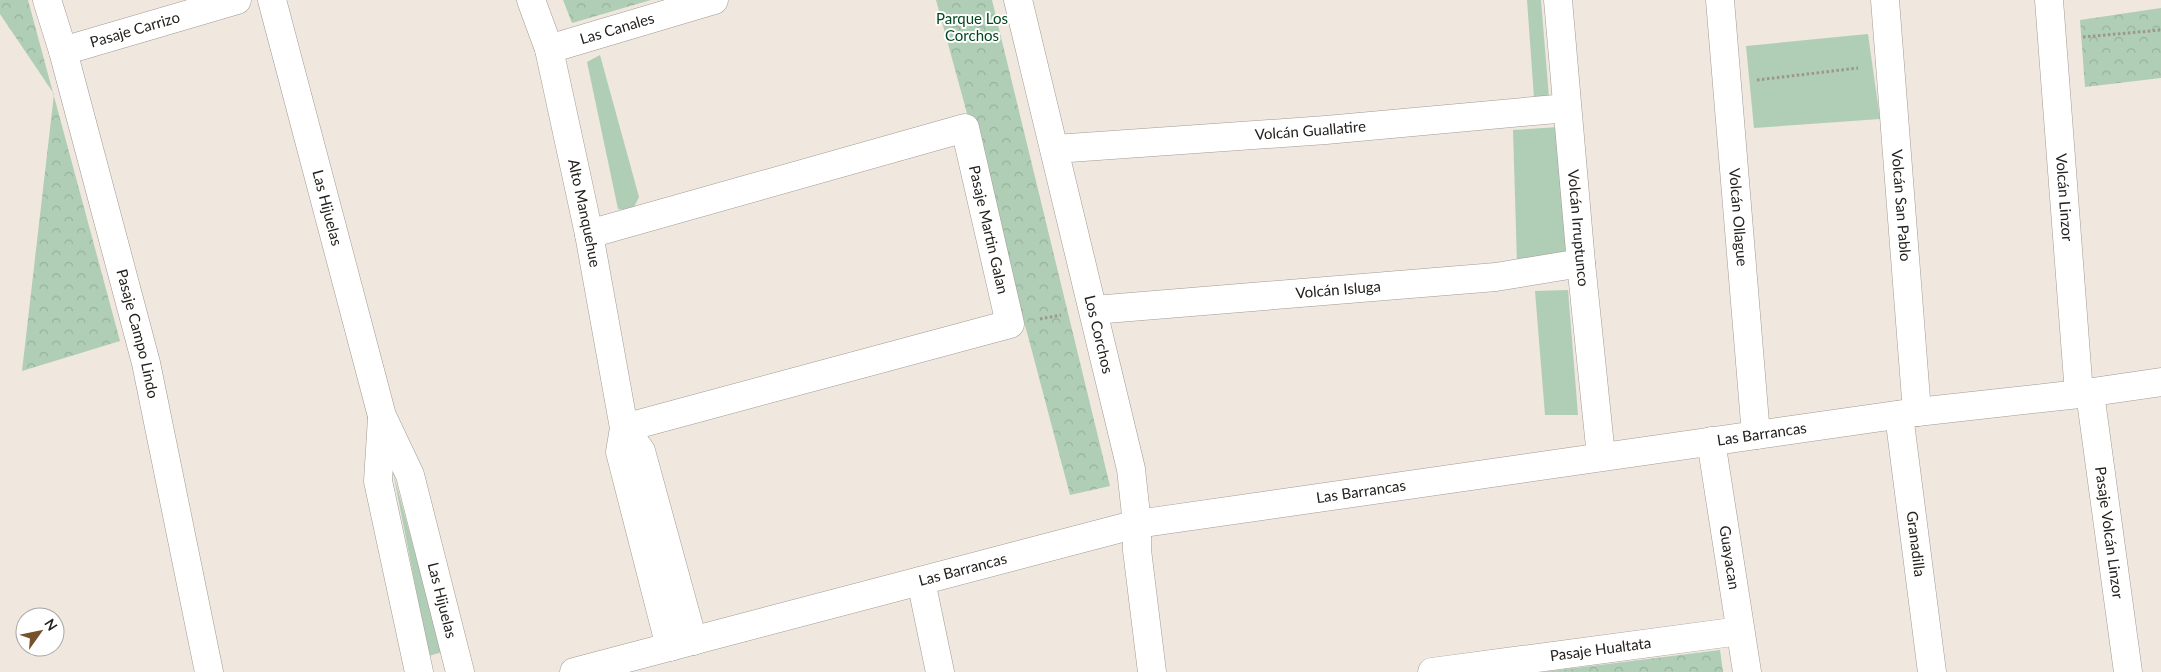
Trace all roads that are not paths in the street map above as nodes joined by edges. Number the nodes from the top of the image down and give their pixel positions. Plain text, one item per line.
1 (47, 0) edge
2 (237, 0) edge
3 (272, 0) edge
4 (531, 0) edge
5 (714, 0) edge
6 (1018, 0) edge
7 (1558, 0) edge
8 (1720, 0) edge
9 (1885, 0) edge
10 (2049, 0) edge
11 (549, 49) junction
12 (63, 51) junction
13 (1567, 108) junction
14 (1055, 149) junction
15 (589, 234) junction
16 (1581, 263) junction
17 (1094, 310) junction
18 (2161, 382) edge
19 (2084, 394) junction
20 (1908, 414) junction
21 (382, 416) junction
22 (624, 428) junction
23 (1756, 435) junction
24 (1711, 441) junction
25 (1601, 456) junction
26 (1137, 524) junction
27 (921, 581) junction
28 (1740, 631) junction
29 (682, 644) junction
30 (208, 672) edge
31 (419, 672) edge
32 (460, 672) edge
33 (574, 672) edge
34 (940, 672) edge
35 (1152, 672) edge
36 (1432, 672) edge
37 (1746, 672) edge
38 (1932, 672) edge
39 (2128, 672) edge

1 - 12 street, Pasaje Campo Lindo
2 - 12 street, Pasaje Carrizo
3 - 21 street, Las Hijuelas
4 - 11 street, Alto Manquehue
5 - 11 street, Las Canales
6 - 14 street, Los Corchos
7 - 13 street, Volcán Irruptunco
8 - 23 street, Volcán Ollague
9 - 20 street, Volcán San Pablo
10 - 19 street, Volcán Linzor
11 - 15 street, Alto Manquehue
12 - 30 street, Pasaje Campo Lindo
13 - 14 street, Volcán Guallatire
13 - 16 street, Volcán Irruptunco
14 - 17 street, Los Corchos
15 - 22 street, Alto Manquehue
15 - 22 street, Pasaje Martin Galan
16 - 17 street, Volcán Isluga
16 - 25 street, Volcán Irruptunco
17 - 26 street, Los Corchos
18 - 19 street, Las Barrancas
19 - 20 street, Las Barrancas
19 - 39 street, Pasaje Volcán Linzor
20 - 23 street, Las Barrancas
20 - 38 street, Granadilla
21 - 31 street, Las Hijuelas
21 - 32 street, Las Hijuelas
22 - 29 street, Alto Manquehue
23 - 24 street, Las Barrancas
24 - 25 street, Las Barrancas
24 - 28 street, Guayacan
25 - 26 street, Las Barrancas
26 - 27 street, Las Barrancas
26 - 35 street, Los Corchos
27 - 29 street, Las Barrancas
27 - 34 street
28 - 36 street, Pasaje Hualtata
28 - 37 street, Guayacan
29 - 33 street, Las Barrancas

